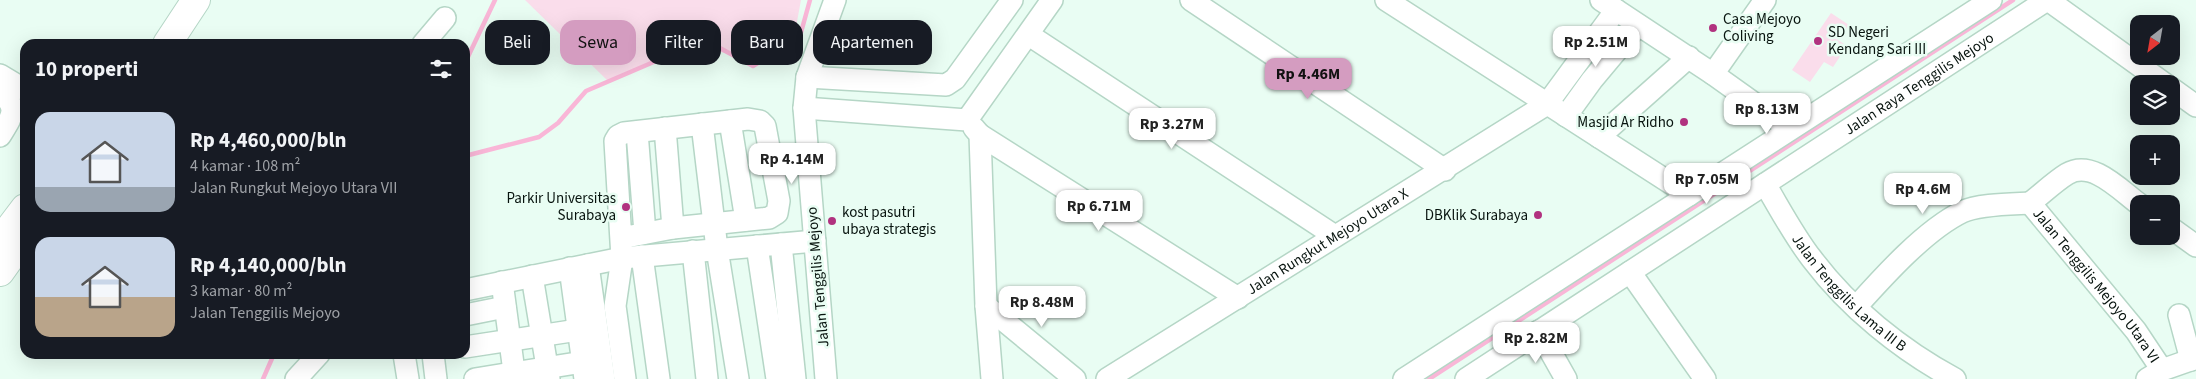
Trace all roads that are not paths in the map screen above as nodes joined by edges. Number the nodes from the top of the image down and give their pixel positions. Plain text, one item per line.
1 (196, 0) edge
2 (213, 0) edge
3 (835, 0) edge
4 (1012, 0) edge
5 (1052, 0) edge
6 (1191, 0) edge
7 (1386, 0) edge
8 (1765, 0) edge
9 (2047, 0) edge
10 (1609, 5) edge
11 (2004, 6) edge
12 (445, 18) dead end
13 (1638, 24) junction
14 (1029, 35) junction
15 (170, 39) edge
16 (190, 39) edge
17 (427, 39) edge
18 (1689, 58) junction
19 (1713, 74) junction
20 (0, 75) edge
21 (2152, 75) edge
22 (807, 76) junction
23 (876, 81) junction
24 (20, 87) edge
25 (0, 94) edge
26 (2180, 94) edge
27 (1547, 104) junction
28 (2196, 106) edge
29 (804, 108) junction
30 (873, 113) junction
31 (1566, 116) junction
32 (730, 121) junction
33 (702, 124) junction
34 (665, 128) junction
35 (974, 128) junction
36 (1790, 130) junction
37 (636, 132) junction
38 (0, 136) edge
39 (1599, 137) junction
40 (1445, 170) junction
41 (1765, 184) junction
42 (1689, 195) junction
43 (2130, 198) edge
44 (2030, 203) junction
45 (20, 214) edge
46 (746, 220) junction
47 (714, 223) junction
48 (673, 228) junction
49 (645, 233) junction
50 (2180, 234) edge
51 (1335, 236) junction
52 (0, 240) edge
53 (815, 241) junction
54 (20, 244) edge
55 (781, 244) junction
56 (757, 246) junction
57 (2196, 246) edge
58 (717, 249) junction
59 (628, 251) junction
60 (693, 252) junction
61 (579, 266) junction
62 (0, 272) edge
63 (1630, 272) junction
64 (1596, 275) junction
65 (532, 276) junction
66 (502, 282) junction
67 (470, 289) edge
68 (1238, 298) junction
69 (986, 306) junction
70 (505, 307) junction
71 (1856, 307) junction
72 (470, 314) edge
73 (2178, 315) dead end
74 (578, 330) junction
75 (1539, 331) junction
76 (542, 336) junction
77 (510, 340) junction
78 (470, 346) edge
79 (314, 359) edge
80 (405, 359) edge
81 (434, 359) edge
82 (2194, 359) edge
83 (584, 371) edge
84 (548, 373) edge
85 (2155, 375) edge
86 (514, 377) edge
87 (296, 379) edge
88 (408, 379) edge
89 (436, 379) edge
90 (475, 379) edge
91 (604, 379) edge
92 (625, 379) edge
93 (659, 379) edge
94 (707, 379) edge
95 (738, 379) edge
96 (777, 379) edge
97 (795, 379) edge
98 (826, 379) edge
99 (992, 379) edge
100 (1076, 379) edge
101 (1107, 379) edge
102 (1404, 379) edge
103 (1466, 379) edge
104 (1566, 379) edge
105 (1704, 379) edge
106 (1955, 379) edge

1 - 15 main road
2 - 16 main road
3 - 22 street, Jalan Tenggilis Mejoyo
4 - 23 street
5 - 14 street
6 - 40 street
7 - 27 street
8 - 19 street
9 - 11 street, Jalan Raya Tenggilis Mejoyo
9 - 21 street
10 - 13 street
10 - 27 street
11 - 36 street, Jalan Raya Tenggilis Mejoyo
11 - 41 street, Jalan Raya Tenggilis Mejoyo
12 - 17 street
13 - 18 street
13 - 31 street
14 - 35 street
14 - 51 street
18 - 19 street
18 - 39 street
19 - 36 street
20 - 24 street
22 - 23 street
22 - 29 street, Jalan Tenggilis Mejoyo
23 - 30 street
25 - 38 street
26 - 28 street
27 - 31 street
27 - 40 street, Jalan Rungkut Mejoyo Utara X
29 - 30 street
29 - 53 street, Jalan Tenggilis Mejoyo
30 - 35 street
31 - 39 street
32 - 33 street
32 - 46 street
32 - 46 street
33 - 34 street
33 - 47 street
34 - 37 street
34 - 48 street
35 - 68 street
35 - 69 street
36 - 42 street, Jalan Raya Tenggilis Mejoyo
37 - 49 street
37 - 59 street
39 - 42 street
40 - 51 street, Jalan Rungkut Mejoyo Utara X
41 - 63 street, Jalan Raya Tenggilis Mejoyo
41 - 71 street, Jalan Tenggilis Lama III B
42 - 64 street, Jalan Raya Tenggilis Mejoyo
43 - 44 street
44 - 71 street
44 - 85 street, Jalan Tenggilis Mejoyo Utara VI
45 - 52 main road
46 - 47 street
47 - 48 street
47 - 58 street
48 - 49 street
49 - 59 street
50 - 57 street
51 - 68 street, Jalan Rungkut Mejoyo Utara X
53 - 55 street
53 - 98 street, Jalan Tenggilis Mejoyo
54 - 62 main road
55 - 56 street
55 - 97 street
56 - 58 street
56 - 96 street
58 - 60 street
58 - 95 street
59 - 60 street
59 - 61 street
59 - 92 street
59 - 93 street
60 - 94 street
61 - 65 street
61 - 74 street
61 - 91 street
63 - 64 street, Jalan Raya Tenggilis Mejoyo
63 - 105 street
64 - 75 street, Jalan Raya Tenggilis Mejoyo
64 - 102 street, Jalan Raya Tenggilis Mejoyo
65 - 66 street
65 - 76 street
66 - 67 street
66 - 70 street
68 - 101 street, Jalan Rungkut Mejoyo Utara X
69 - 99 street
69 - 100 street
70 - 72 street
70 - 77 street
71 - 106 street, Jalan Tenggilis Lama III B
73 - 82 street
74 - 76 street
74 - 83 street
75 - 103 street, Jalan Raya Tenggilis Mejoyo
75 - 104 street
76 - 77 street
76 - 84 street
77 - 78 street
77 - 86 street
79 - 87 street
80 - 88 street
81 - 89 street
82 - 85 street
83 - 84 street
84 - 86 street
86 - 90 street

